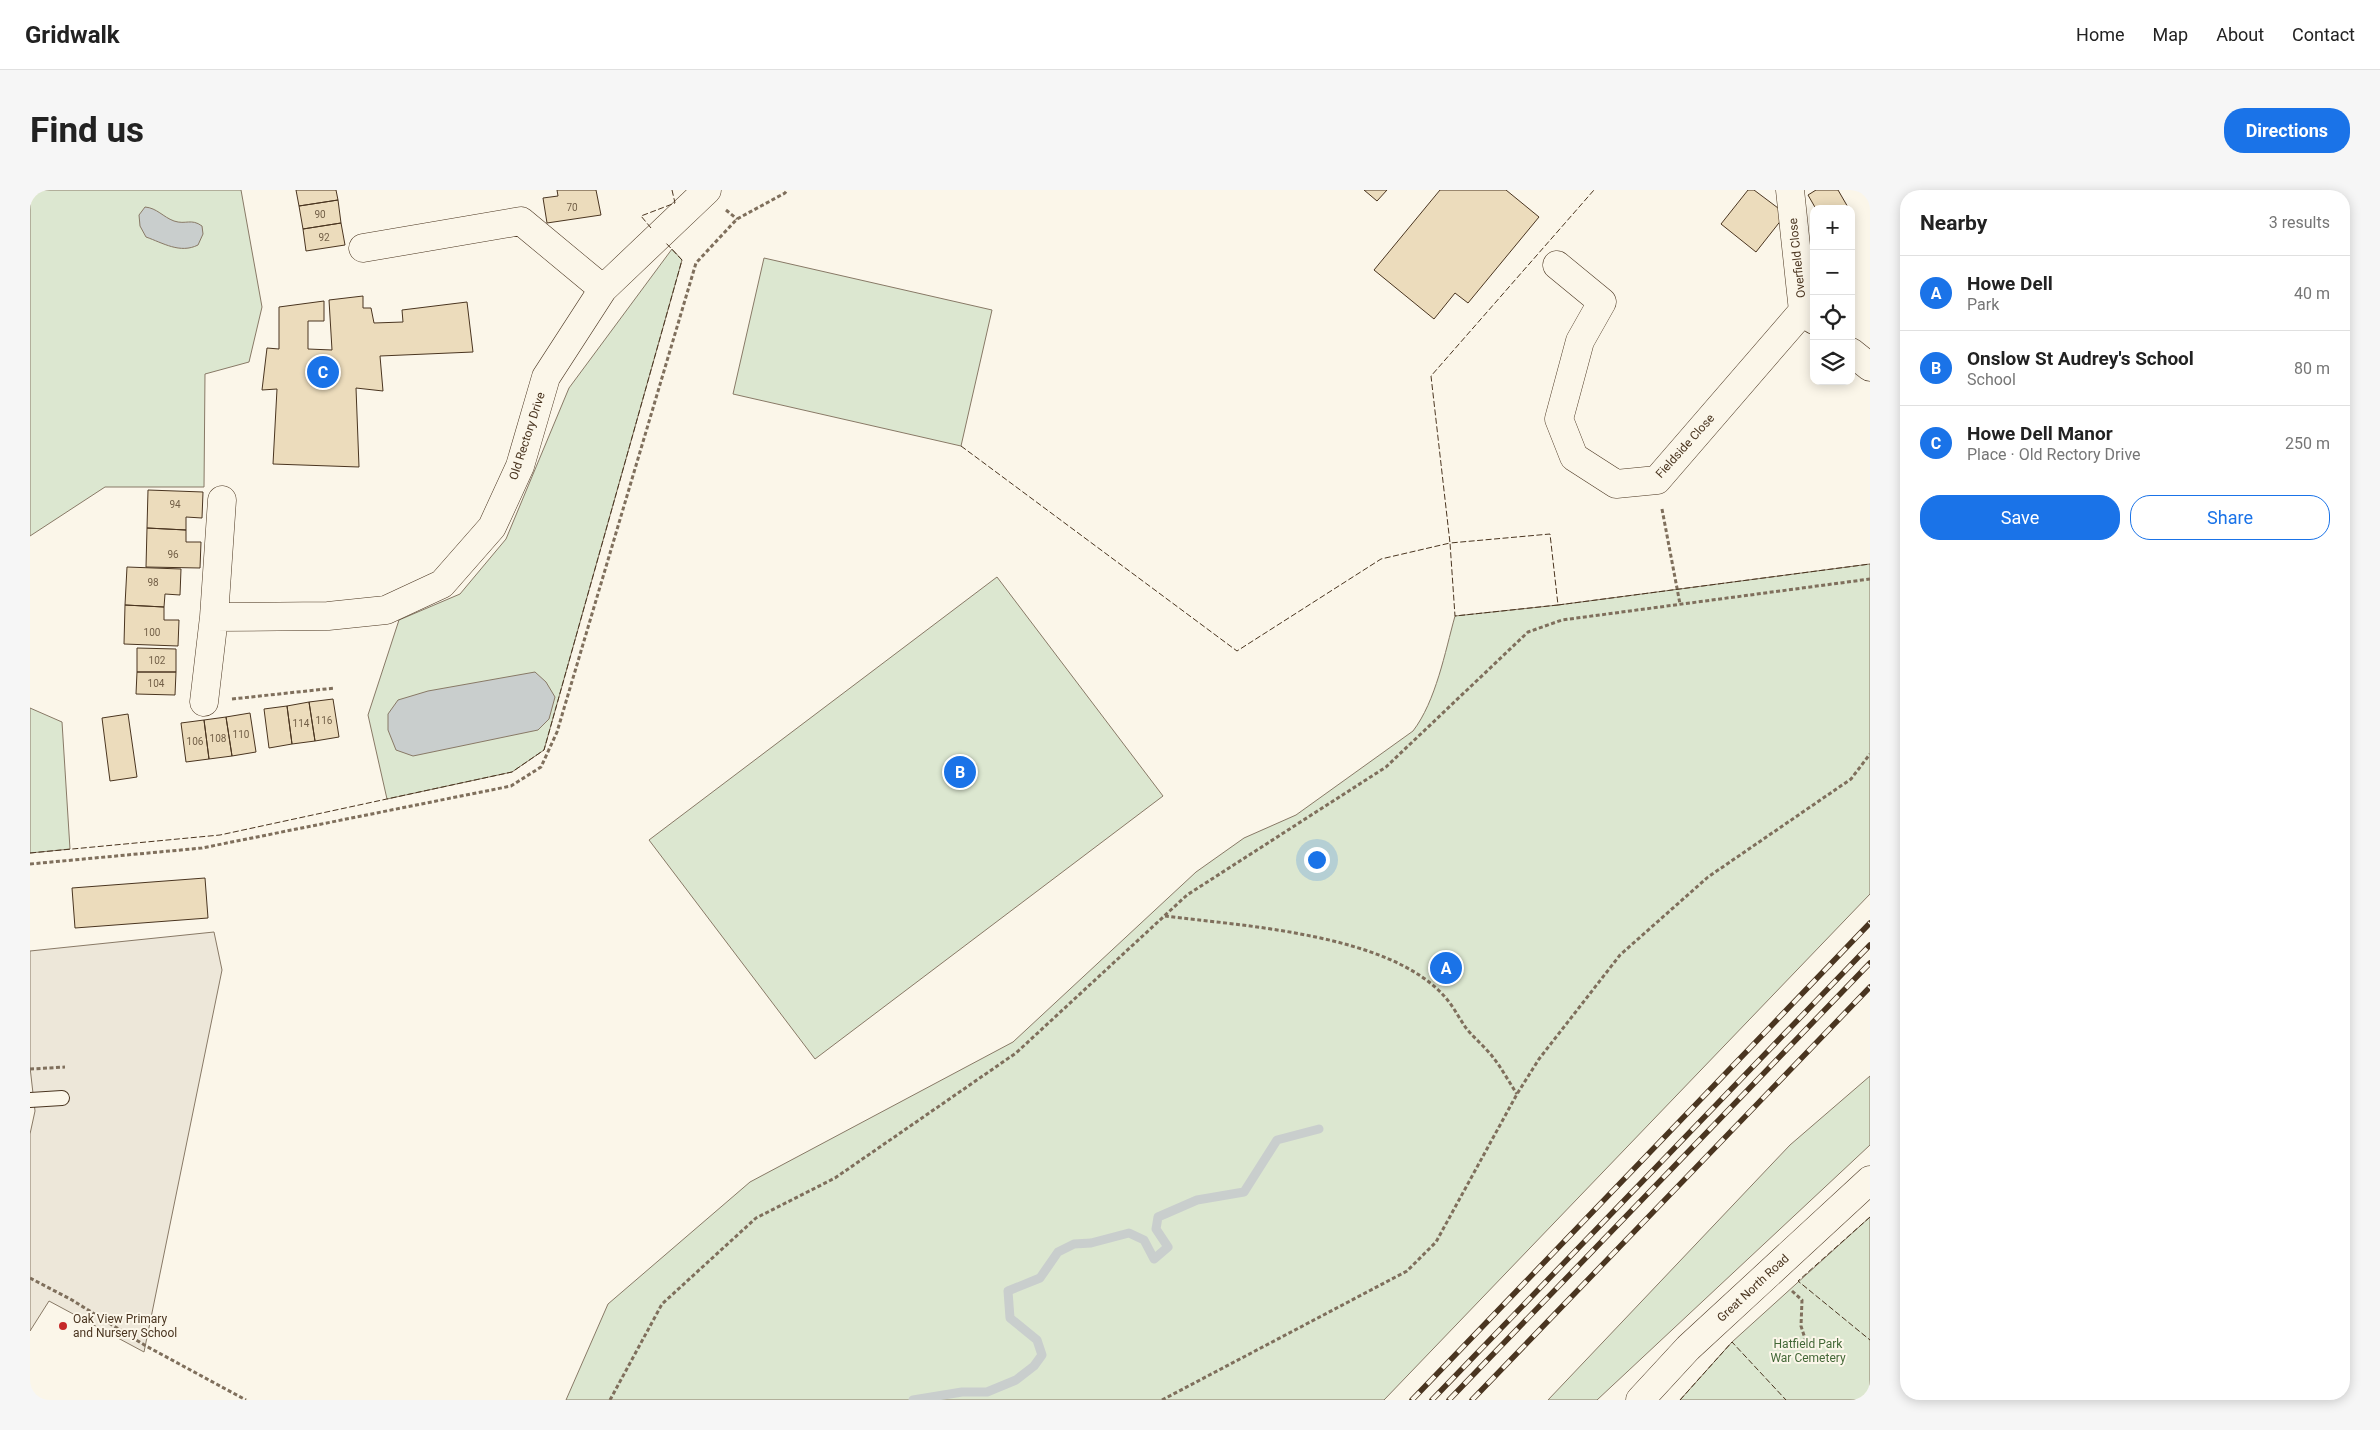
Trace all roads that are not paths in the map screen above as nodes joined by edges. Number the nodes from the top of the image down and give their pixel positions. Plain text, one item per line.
1 (707, 190) edge
2 (1790, 190) edge
3 (363, 248) dead end
4 (1557, 265) dead end
5 (603, 289) junction
6 (1808, 316) edge
7 (1855, 355) edge
8 (1870, 367) edge
9 (222, 500) dead end
10 (214, 617) junction
11 (204, 702) road end
12 (62, 1098) dead end
13 (30, 1100) edge
14 (1870, 1180) edge
15 (1640, 1400) edge

1 - 5 street, Old Rectory Drive
2 - 6 street, Overfield Close
3 - 5 street
4 - 6 street, Fieldside Close
5 - 10 street, Old Rectory Drive
7 - 8 street
9 - 10 street
10 - 11 street
12 - 13 lane
14 - 15 street, Great North Road

